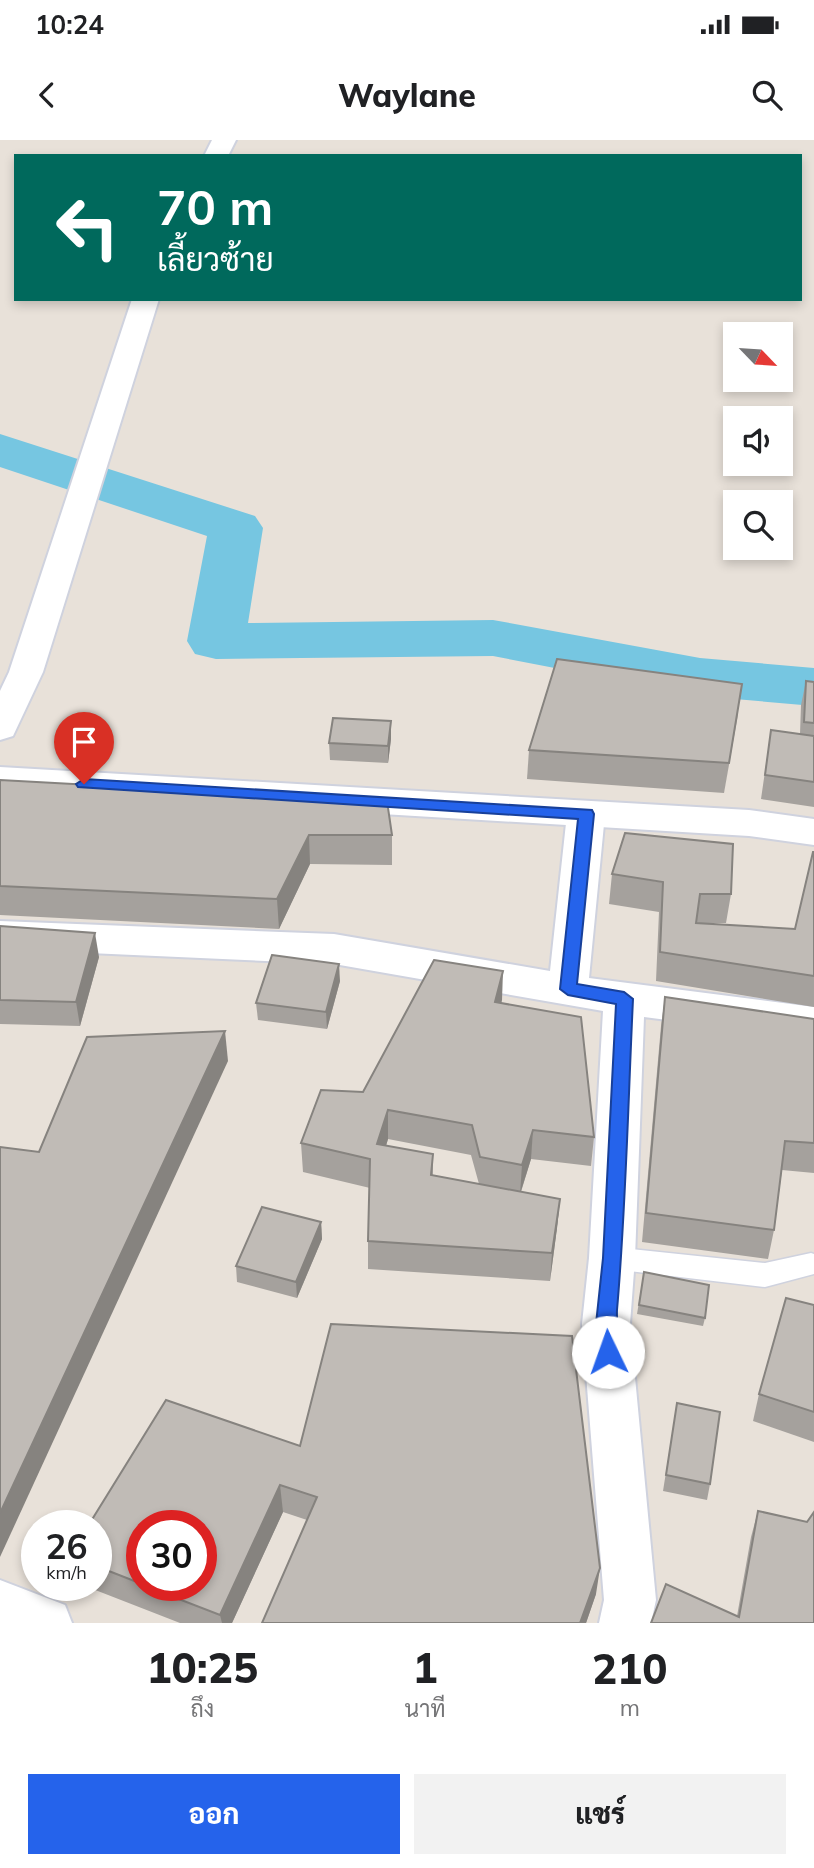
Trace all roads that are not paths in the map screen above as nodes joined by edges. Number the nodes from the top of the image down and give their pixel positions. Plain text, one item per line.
1 (145, 301) edge
2 (0, 728) edge
3 (0, 779) edge
4 (586, 814) junction
5 (814, 832) edge
6 (0, 935) edge
7 (568, 989) junction
8 (624, 999) junction
9 (814, 1023) edge
10 (612, 1258) junction
11 (811, 1264) dead end
12 (0, 1605) edge
13 (46, 1623) edge
14 (625, 1623) edge

1 - 2 street
3 - 4 street
4 - 5 street
4 - 7 street
6 - 7 street
7 - 8 street
8 - 9 street
8 - 10 street
10 - 11 lane
10 - 14 street
12 - 13 street

